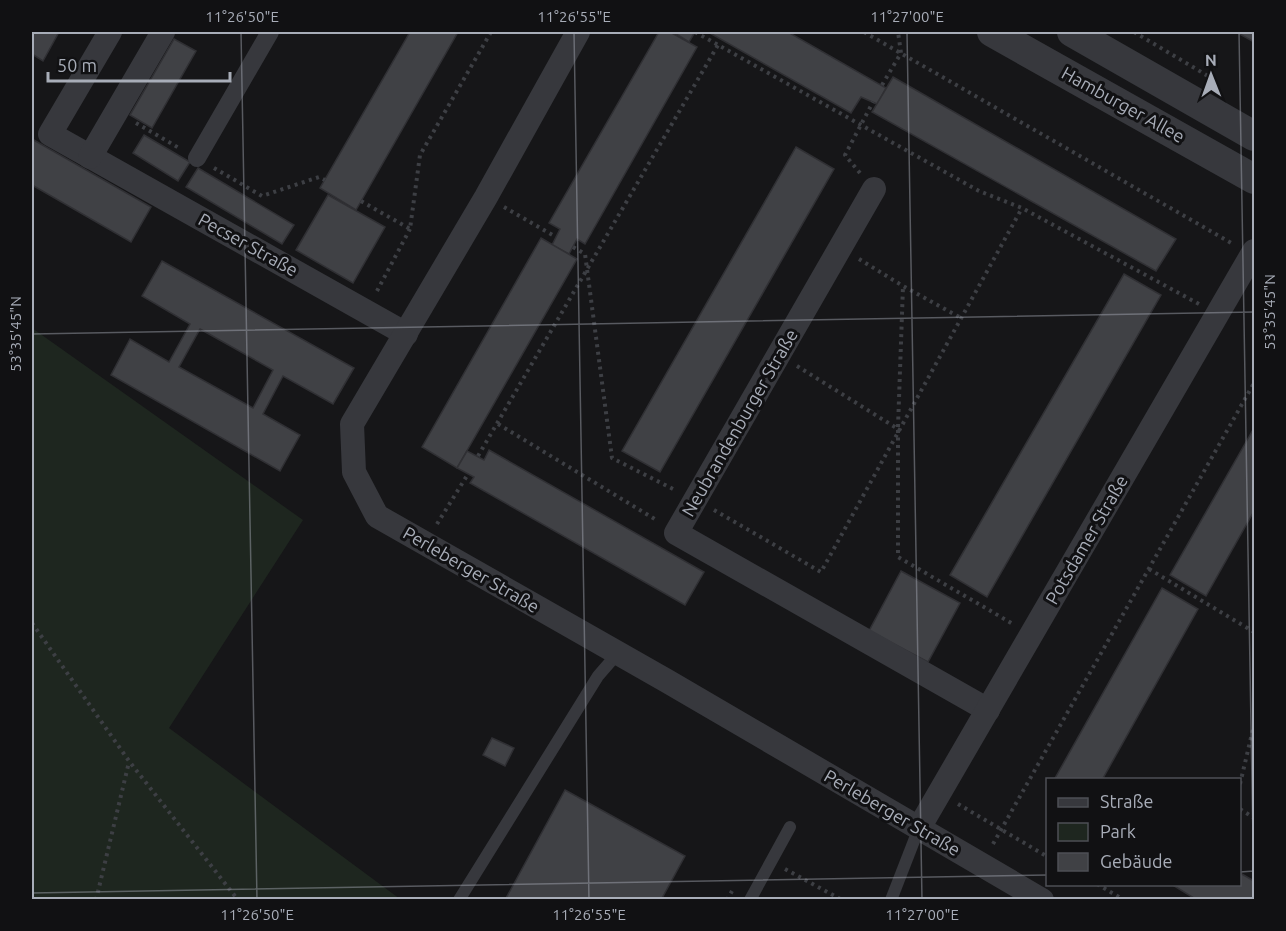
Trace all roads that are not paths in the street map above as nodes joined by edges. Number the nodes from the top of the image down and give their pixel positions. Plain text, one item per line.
1 (110, 32) edge
2 (164, 32) edge
3 (270, 32) edge
4 (578, 32) edge
5 (992, 32) edge
6 (1072, 32) edge
7 (1254, 136) edge
8 (90, 157) junction
9 (197, 158) dead end
10 (1254, 179) edge
11 (874, 189) road end
12 (1253, 253) edge
13 (406, 334) junction
14 (618, 653) junction
15 (988, 710) junction
16 (790, 827) dead end
17 (919, 828) junction
18 (1016, 893) edge
19 (459, 900) edge
20 (750, 900) edge
21 (891, 900) edge
22 (1042, 900) edge

1 - 8 street, Pecser Straße
2 - 8 street
3 - 9 street
4 - 13 street, Perleberger Straße
5 - 10 street, Hamburger Allee
6 - 7 street, Hamburger Allee
8 - 13 street, Pecser Straße
11 - 15 street, Neubrandenburger Straße
12 - 15 street, Potsdamer Straße
13 - 14 street, Perleberger Straße
14 - 17 street, Perleberger Straße
14 - 19 lane
15 - 17 street, Potsdamer Straße
16 - 20 lane
17 - 18 street, Perleberger Straße
17 - 21 lane
18 - 22 street, Perleberger Straße

